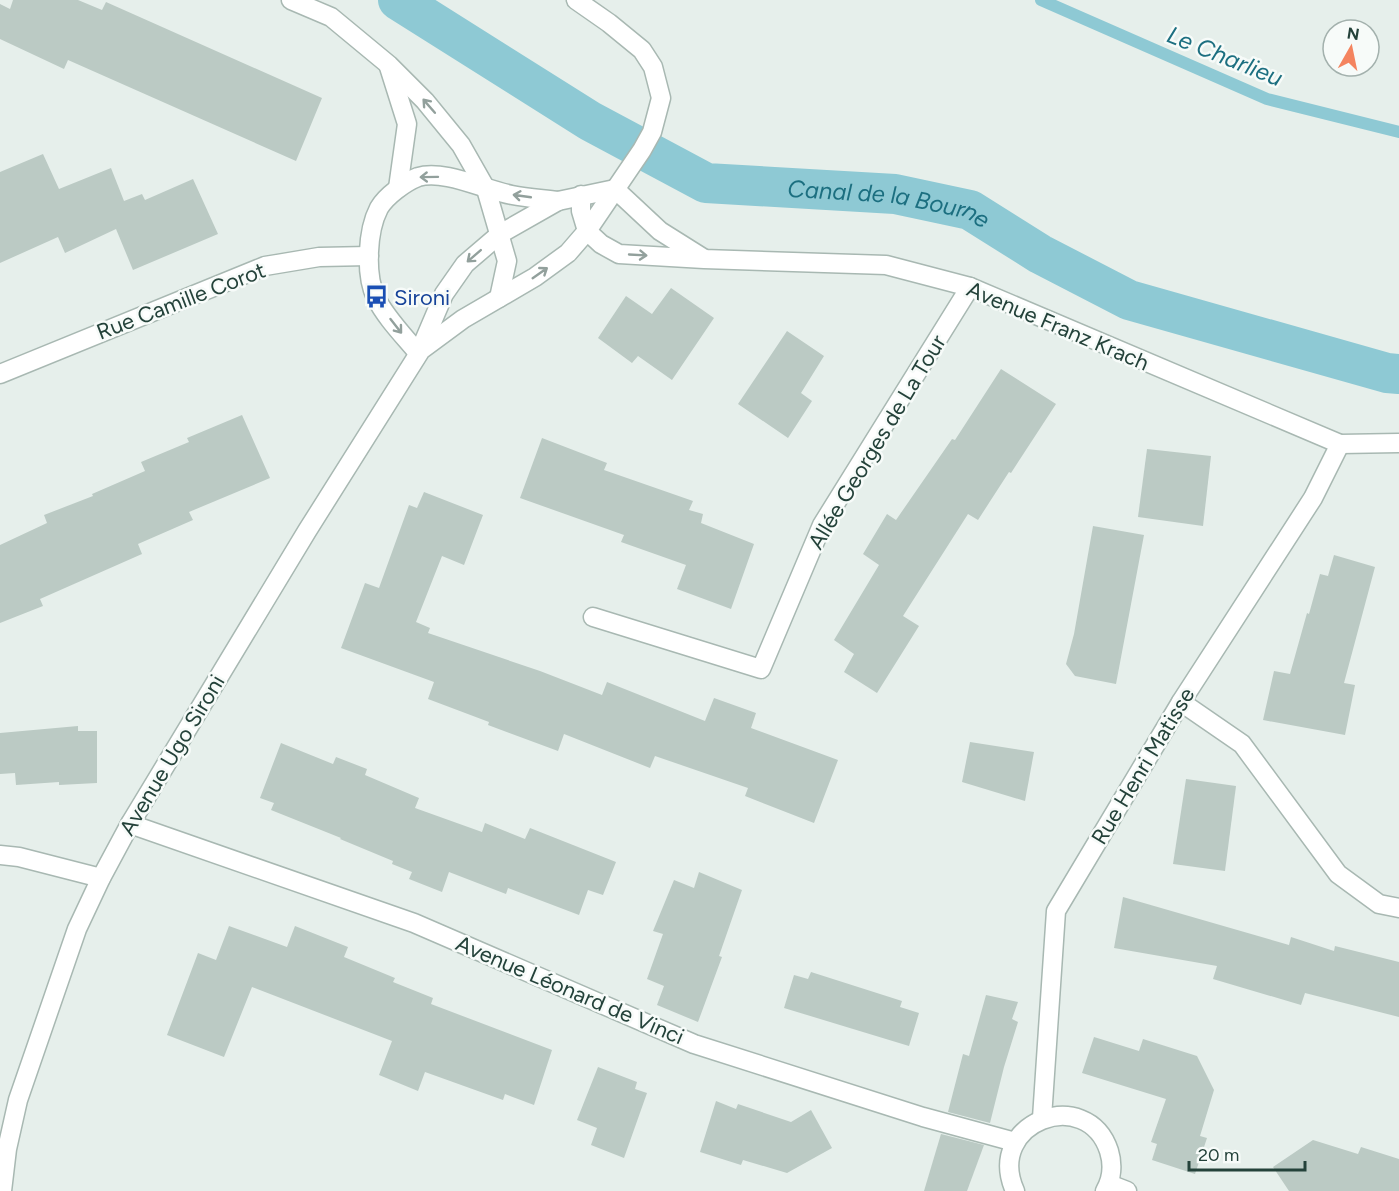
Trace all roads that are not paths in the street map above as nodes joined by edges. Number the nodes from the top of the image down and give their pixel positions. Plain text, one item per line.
1 (291, 0) edge
2 (576, 0) edge
3 (389, 65) junction
4 (398, 188) junction
5 (486, 189) junction
6 (615, 189) junction
7 (580, 195) junction
8 (558, 201) junction
9 (587, 231) junction
10 (500, 234) junction
11 (369, 256) junction
12 (704, 259) junction
13 (970, 287) junction
14 (499, 298) junction
15 (420, 351) junction
16 (0, 375) edge
17 (1399, 443) edge
18 (1340, 444) junction
19 (593, 617) dead end
20 (1181, 702) junction
21 (130, 824) junction
22 (0, 855) edge
23 (101, 878) junction
24 (1399, 908) edge
25 (1042, 1118) junction
26 (1015, 1142) junction
27 (1107, 1188) edge
28 (2, 1191) edge
29 (1015, 1191) edge
30 (1127, 1191) edge

1 - 3 street
2 - 6 street, Avenue Ugo Sironi
3 - 4 street
5 -> 3 street
5 -> 4 street
4 - 11 street
8 -> 5 street
5 - 10 street
6 - 7 street
6 - 9 street, Avenue Ugo Sironi
6 - 12 street
7 - 8 street
7 - 9 street
8 - 10 street, Avenue Ugo Sironi
9 -> 12 street, Avenue Franz Krach
14 -> 9 street, Avenue Ugo Sironi
10 - 14 street
10 -> 15 street, Avenue Ugo Sironi
11 -> 15 street
11 - 16 street, Rue Camille Corot
12 - 13 street, Avenue Franz Krach
13 - 18 street, Avenue Franz Krach
13 - 19 street, Allée Georges de La Tour
14 - 15 street, Avenue Ugo Sironi
15 - 21 street, Avenue Ugo Sironi
17 - 18 street, Avenue Franz Krach
18 - 20 street, Rue Henri Matisse
20 - 24 street
20 - 25 street, Rue Henri Matisse
21 - 23 street, Avenue Ugo Sironi
21 - 26 street, Avenue Léonard de Vinci
22 - 23 street
23 - 28 street, Avenue Ugo Sironi
25 - 26 street
25 - 27 street
26 - 29 street
27 - 30 street

